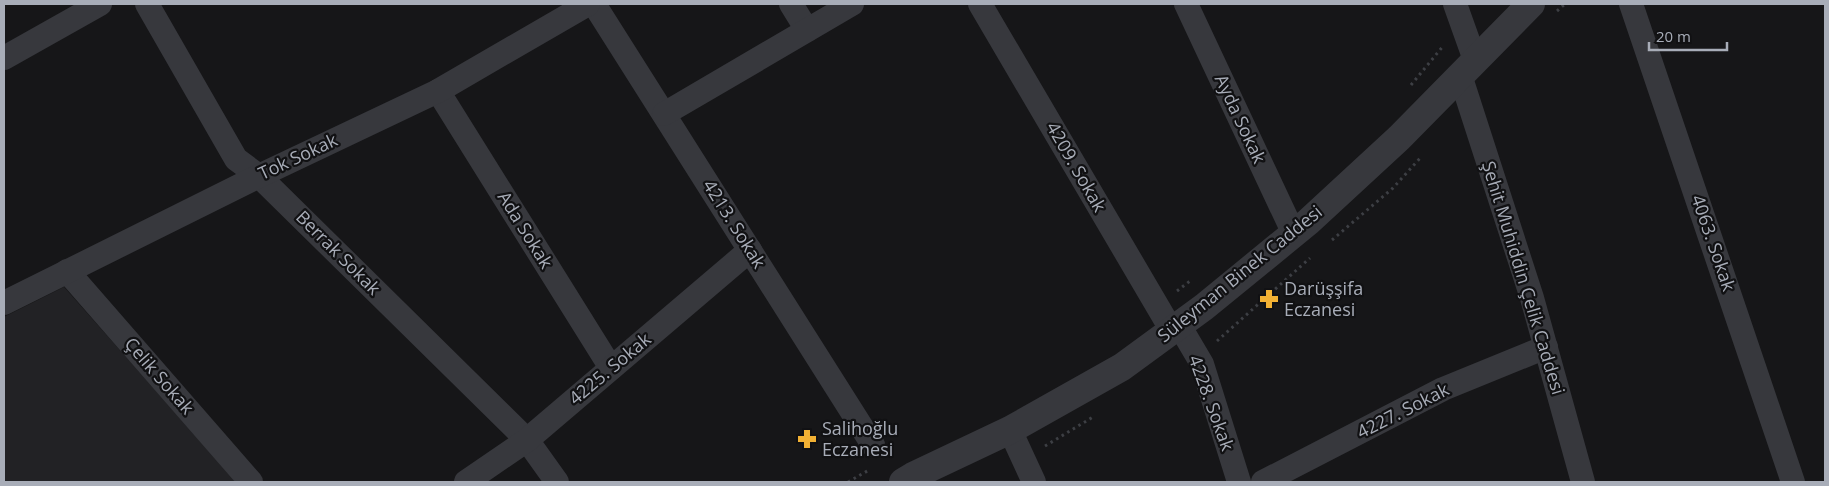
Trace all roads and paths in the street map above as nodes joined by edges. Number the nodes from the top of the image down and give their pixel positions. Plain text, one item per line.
1 (100, 4) edge
2 (147, 4) edge
3 (588, 4) edge
4 (594, 4) edge
5 (791, 4) edge
6 (852, 4) edge
7 (980, 4) edge
8 (1186, 4) edge
9 (1455, 4) edge
10 (1531, 4) edge
11 (1631, 4) edge
12 (807, 30) junction
13 (4, 58) edge
14 (1467, 68) junction
15 (438, 91) junction
16 (664, 114) junction
17 (259, 176) junction
18 (1294, 234) junction
19 (750, 250) junction
20 (68, 270) junction
21 (4, 303) edge
22 (1175, 328) junction
23 (1546, 347) junction
24 (611, 368) junction
25 (1010, 430) junction
26 (527, 440) junction
27 (873, 445) dead end
28 (251, 482) edge
29 (466, 482) edge
30 (556, 482) edge
31 (903, 482) edge
32 (1034, 482) edge
33 (1239, 482) edge
34 (1263, 482) edge
35 (1583, 482) edge
36 (1793, 482) edge

1 - 13 street
2 - 17 street, Berrak Sokak
3 - 15 street, Tok Sokak
4 - 16 street, 4213. Sokak
5 - 12 street
6 - 12 street
7 - 22 street, 4209. Sokak
8 - 18 street, Ayda Sokak
9 - 14 street, Şehit Muhiddin Çelik Caddesi
10 - 14 street, Süleyman Binek Caddesi
11 - 36 street, 4063. Sokak
12 - 16 street
14 - 18 street, Süleyman Binek Caddesi
14 - 23 street, Şehit Muhiddin Çelik Caddesi
15 - 17 street, Tok Sokak
15 - 24 street, Ada Sokak
16 - 19 street, 4213. Sokak
17 - 20 street, Tok Sokak
17 - 26 street, Berrak Sokak
18 - 22 street, Süleyman Binek Caddesi
19 - 24 street, 4225. Sokak
19 - 27 street, 4213. Sokak
20 - 21 street, Tok Sokak
20 - 28 street, Çelik Sokak
22 - 25 street, Süleyman Binek Caddesi
22 - 33 street, 4228. Sokak
23 - 34 street, 4227. Sokak
23 - 35 street, Şehit Muhiddin Çelik Caddesi
24 - 26 street, 4225. Sokak
25 - 31 street, Süleyman Binek Caddesi
25 - 32 street
26 - 29 street, 4225. Sokak
26 - 30 street, Berrak Sokak

